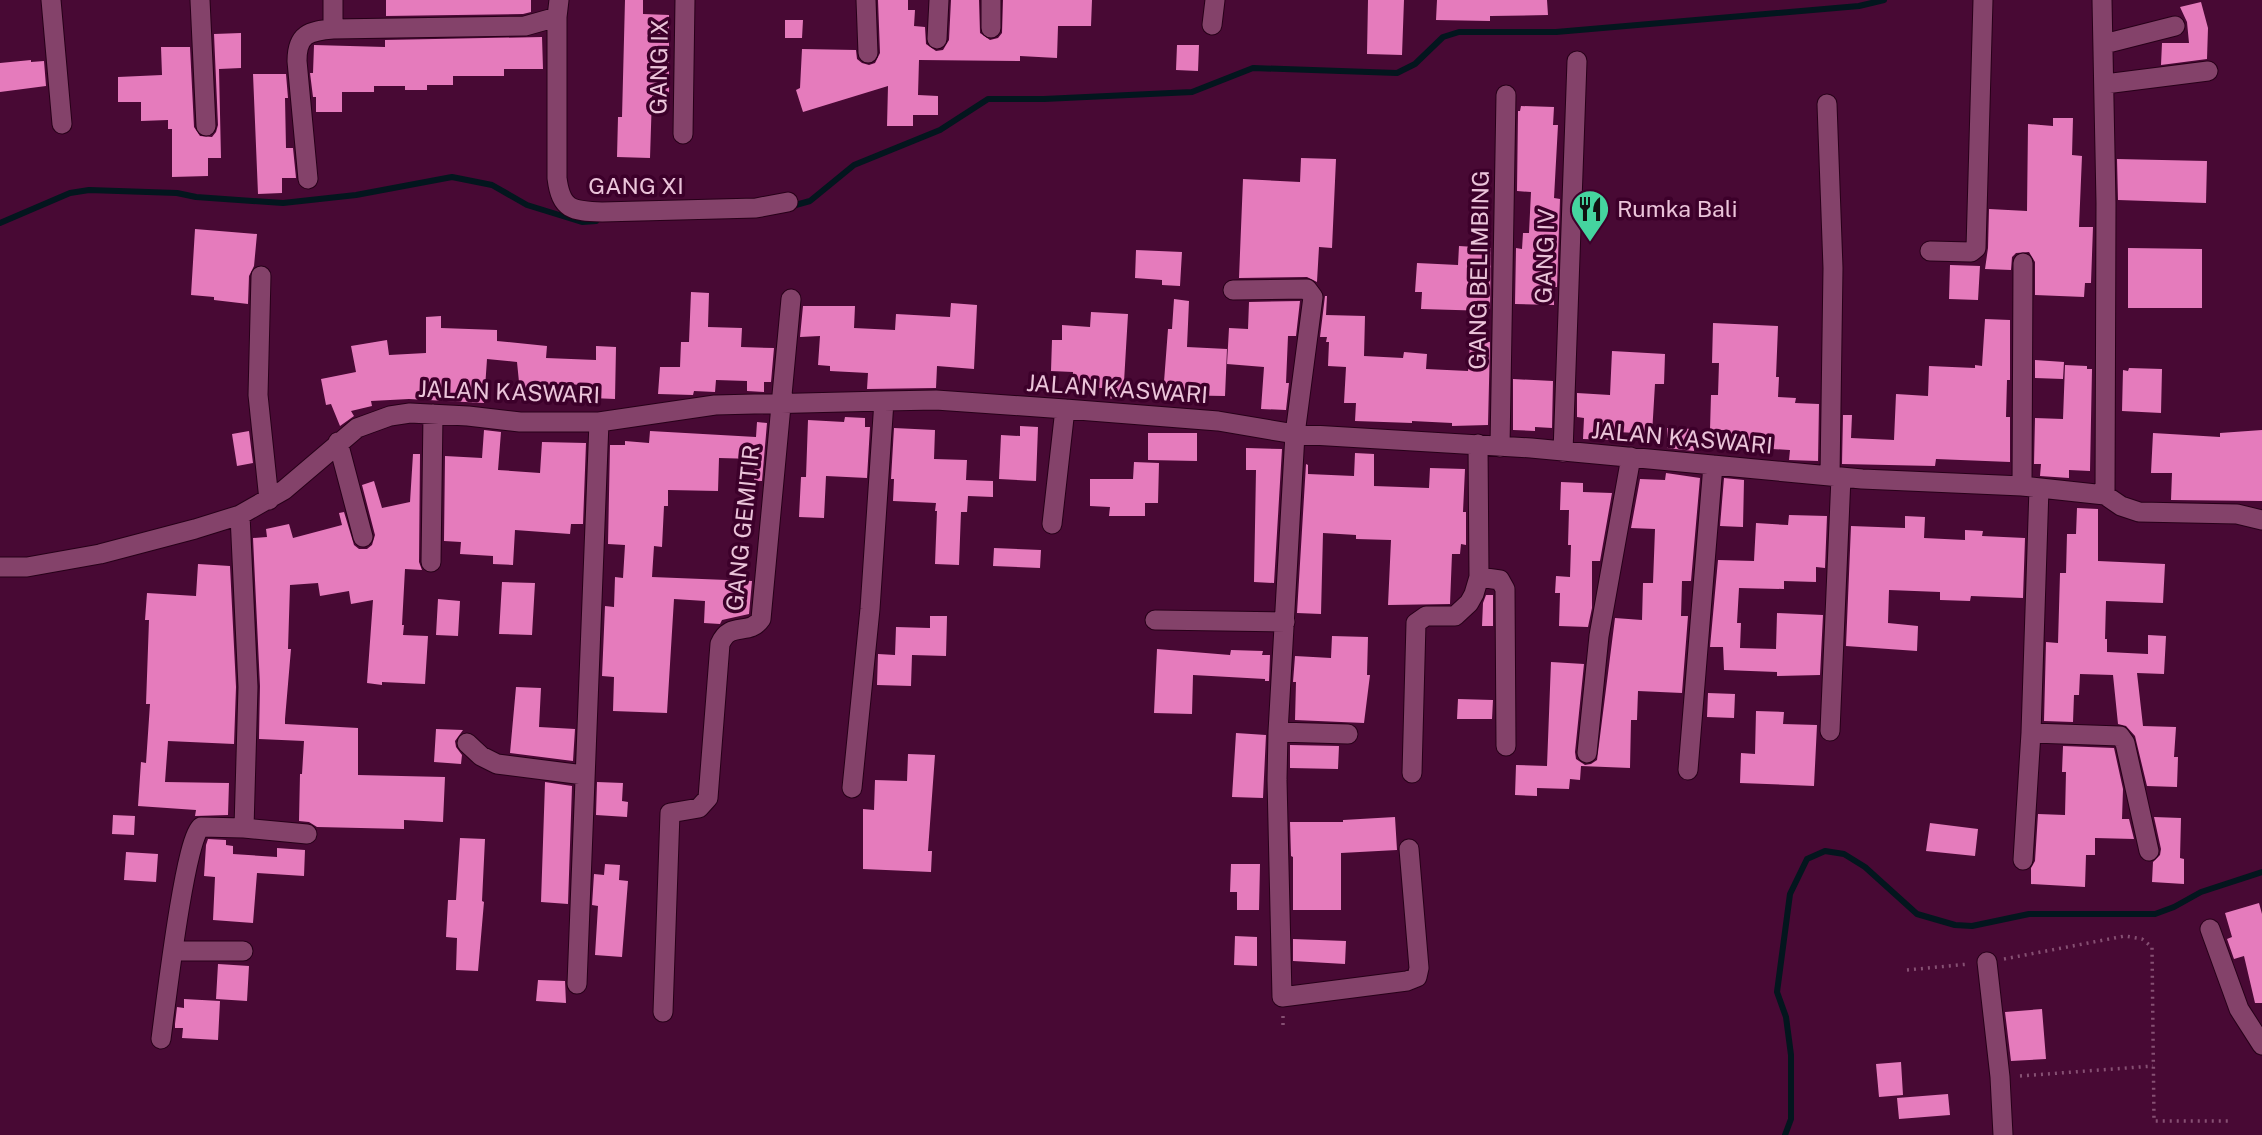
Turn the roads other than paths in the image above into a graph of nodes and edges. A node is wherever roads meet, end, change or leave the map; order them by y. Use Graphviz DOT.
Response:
graph roads {
  1 [pos="51,0"];
  2 [pos="200,0"];
  3 [pos="333,0"];
  4 [pos="685,0"];
  5 [pos="866,0"];
  6 [pos="939,0"];
  7 [pos="991,0"];
  8 [pos="1215,0"];
  9 [pos="1983,0"];
  10 [pos="2102,0"];
  11 [pos="558,9"];
  12 [pos="1212,25"];
  13 [pos="2175,26"];
  14 [pos="991,28"];
  15 [pos="333,29"];
  16 [pos="937,39"];
  17 [pos="2104,44"];
  18 [pos="868,52"];
  19 [pos="1577,61"];
  20 [pos="2208,71"];
  21 [pos="2105,84"];
  22 [pos="1506,95"];
  23 [pos="1827,104"];
  24 [pos="62,124"];
  25 [pos="206,125"];
  26 [pos="683,134"];
  27 [pos="308,179"];
  28 [pos="788,202"];
  29 [pos="1930,251"];
  30 [pos="2023,263"];
  31 [pos="261,276"];
  32 [pos="1233,290"];
  33 [pos="791,299"];
  34 [pos="884,401"];
  35 [pos="781,404"];
  36 [pos="1065,409"];
  37 [pos="433,414"];
  38 [pos="599,422"];
  39 [pos="1295,434"];
  40 [pos="338,442"];
  41 [pos="1478,444"];
  42 [pos="1500,447"];
  43 [pos="1563,453"];
  44 [pos="1631,457"];
  45 [pos="1713,465"];
  46 [pos="1836,477"];
  47 [pos="2031,487"];
  48 [pos="2105,495"];
  49 [pos="269,500"];
  50 [pos="240,514"];
  51 [pos="2262,520"];
  52 [pos="1052,524"];
  53 [pos="363,537"];
  54 [pos="431,562"];
  55 [pos="0,567"];
  56 [pos="1479,578"];
  57 [pos="1155,620"];
  58 [pos="1285,622"];
  59 [pos="1830,731"];
  60 [pos="1278,732"];
  61 [pos="2031,733"];
  62 [pos="1348,734"];
  63 [pos="467,743"];
  64 [pos="1506,746"];
  65 [pos="1587,753"];
  66 [pos="1688,770"];
  67 [pos="1412,773"];
  68 [pos="584,775"];
  69 [pos="852,788"];
  70 [pos="244,828"];
  71 [pos="307,834"];
  72 [pos="1409,849"];
  73 [pos="2149,851"];
  74 [pos="2023,860"];
  75 [pos="2210,929"];
  76 [pos="174,951"];
  77 [pos="243,951"];
  78 [pos="1987,962"];
  79 [pos="577,984"];
  80 [pos="663,1012"];
  81 [pos="161,1040"];
  82 [pos="2262,1045"];
  83 [pos="2003,1135"];
  1 -- 24 [label="street"];
  2 -- 25 [label="street"];
  3 -- 15 [label="street"];
  4 -- 26 [label="street, GANG IX"];
  5 -- 18 [label="street"];
  6 -- 16 [label="street"];
  7 -- 14 [label="street"];
  8 -- 12 [label="street"];
  9 -- 29 [label="street"];
  10 -- 17 [label="street"];
  11 -- 15 [label="street"];
  11 -- 28 [label="street, GANG XI"];
  13 -- 17 [label="street"];
  15 -- 27 [label="street"];
  17 -- 21 [label="street"];
  19 -- 43 [label="street, GANG IV"];
  20 -- 21 [label="street"];
  21 -- 48 [label="street"];
  22 -- 42 [label="street, GANG BELIMBING"];
  23 -- 46 [label="street"];
  30 -- 47 [label="street"];
  31 -- 49 [label="street"];
  32 -- 39 [label="street"];
  33 -- 35 [label="street"];
  34 -- 35 [label="street, JALAN KASWARI"];
  34 -- 36 [label="street, JALAN KASWARI"];
  34 -- 69 [label="street"];
  35 -- 38 [label="street, JALAN KASWARI"];
  35 -- 80 [label="street, GANG GEMITIR"];
  36 -- 39 [label="street, JALAN KASWARI"];
  36 -- 52 [label="street"];
  37 -- 38 [label="street, JALAN KASWARI"];
  37 -- 40 [label="street, JALAN KASWARI"];
  37 -- 54 [label="street"];
  38 -- 68 [label="street"];
  39 -- 41 [label="street, JALAN KASWARI"];
  39 -- 58 [label="street"];
  40 -- 49 [label="street, JALAN KASWARI"];
  40 -- 53 [label="street"];
  41 -- 42 [label="street, JALAN KASWARI"];
  41 -- 56 [label="street"];
  42 -- 43 [label="street, JALAN KASWARI"];
  43 -- 44 [label="street, JALAN KASWARI"];
  44 -- 45 [label="street, JALAN KASWARI"];
  44 -- 65 [label="street"];
  45 -- 46 [label="street, JALAN KASWARI"];
  45 -- 66 [label="street"];
  46 -- 47 [label="street, JALAN KASWARI"];
  46 -- 59 [label="street"];
  47 -- 48 [label="street, JALAN KASWARI"];
  47 -- 61 [label="street"];
  48 -- 51 [label="street, JALAN KASWARI"];
  49 -- 50 [label="street, JALAN KASWARI"];
  50 -- 55 [label="street, JALAN KASWARI"];
  50 -- 70 [label="street"];
  56 -- 64 [label="street"];
  56 -- 67 [label="street"];
  57 -- 58 [label="street"];
  58 -- 60 [label="street"];
  60 -- 62 [label="street"];
  60 -- 72 [label="street"];
  61 -- 73 [label="street"];
  61 -- 74 [label="street"];
  63 -- 68 [label="street"];
  68 -- 79 [label="street"];
  70 -- 71 [label="street"];
  70 -- 76 [label="street"];
  75 -- 82 [label="street"];
  76 -- 77 [label="street"];
  76 -- 81 [label="street"];
  78 -- 83 [label="street"];
}
